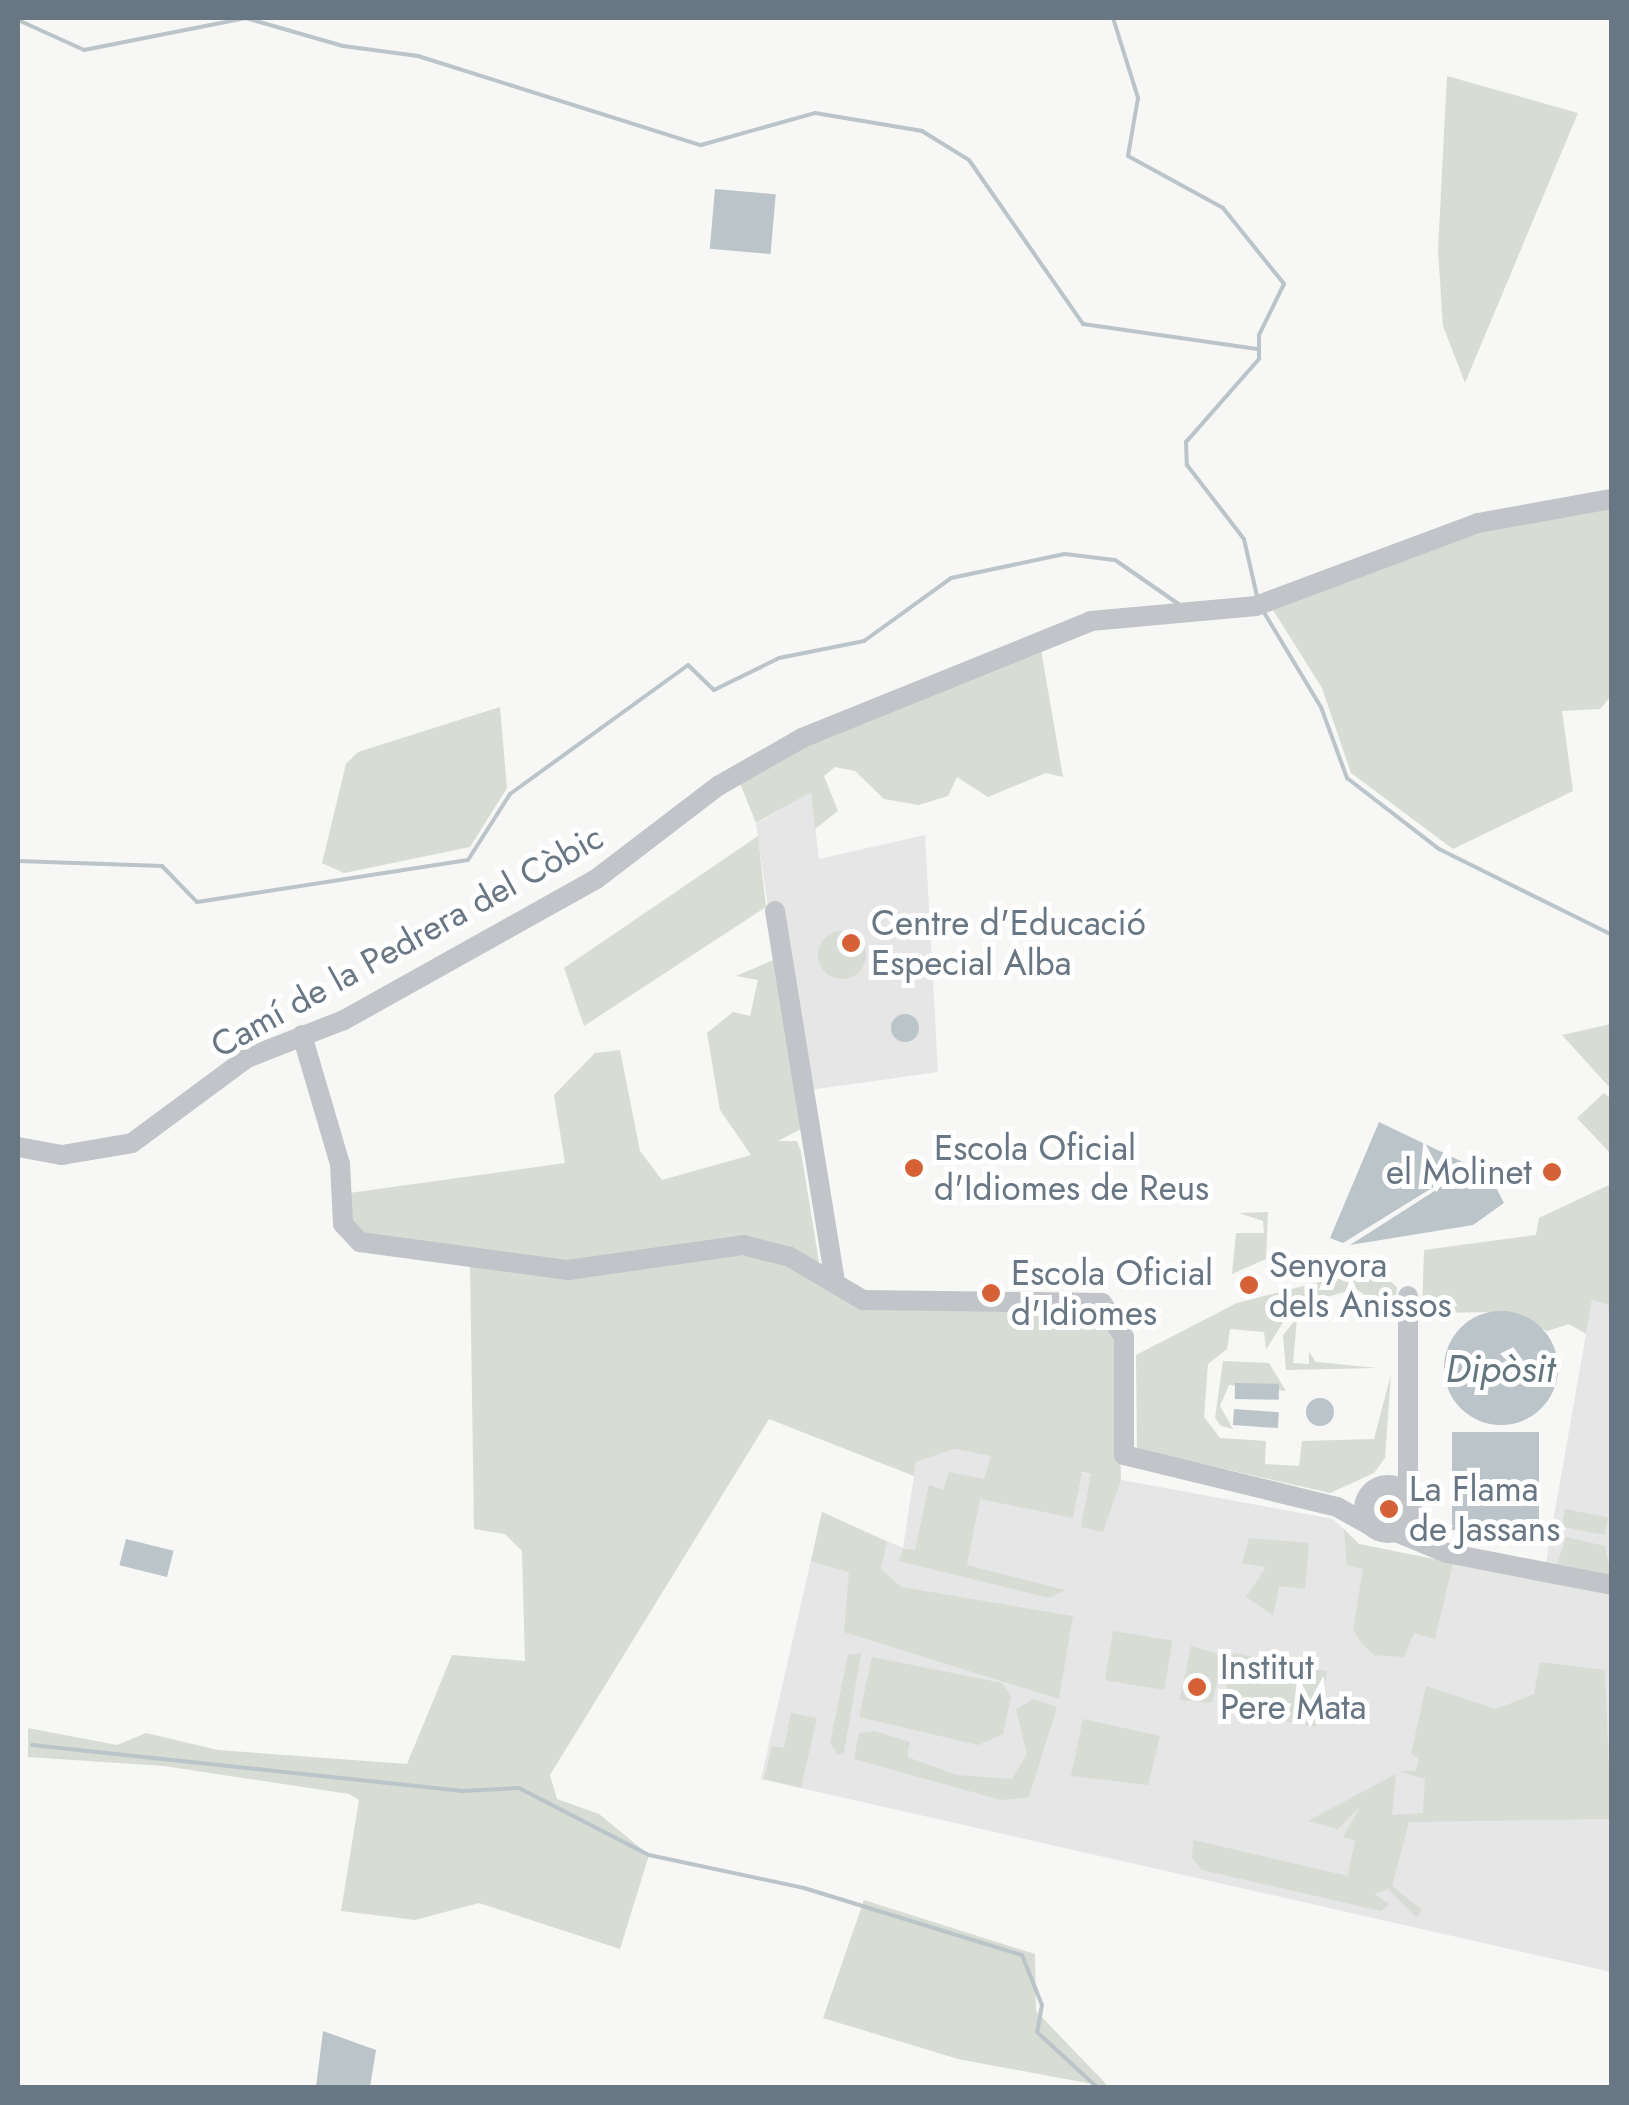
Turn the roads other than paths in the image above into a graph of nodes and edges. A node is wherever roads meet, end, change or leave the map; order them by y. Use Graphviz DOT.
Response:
graph roads {
  1 [pos="1612,499"];
  2 [pos="775,911"];
  3 [pos="302,1035"];
  4 [pos="18,1147"];
  5 [pos="835,1280"];
  6 [pos="1408,1296"];
  7 [pos="1402,1446"];
  8 [pos="1376,1490"];
  9 [pos="1408,1495"];
  10 [pos="1337,1507"];
  11 [pos="1403,1525"];
  12 [pos="1371,1526"];
  13 [pos="1612,1585"];
  1 -- 3 [label="street, Camí de la Pedrera del Còbic"];
  2 -- 5 [label="street"];
  3 -- 4 [label="street, Camí de la Pedrera del Còbic"];
  3 -- 5 [label="street"];
  5 -- 10 [label="street"];
  6 -- 7 [label="street"];
  7 -- 8 [label="street"];
  7 -- 9 [label="street"];
  8 -- 9 [label="street"];
  8 -- 10 [label="street"];
  8 -- 12 [label="street"];
  9 -- 11 [label="street"];
  10 -- 12 [label="street"];
  11 -- 12 [label="street"];
  11 -- 13 [label="street"];
}
